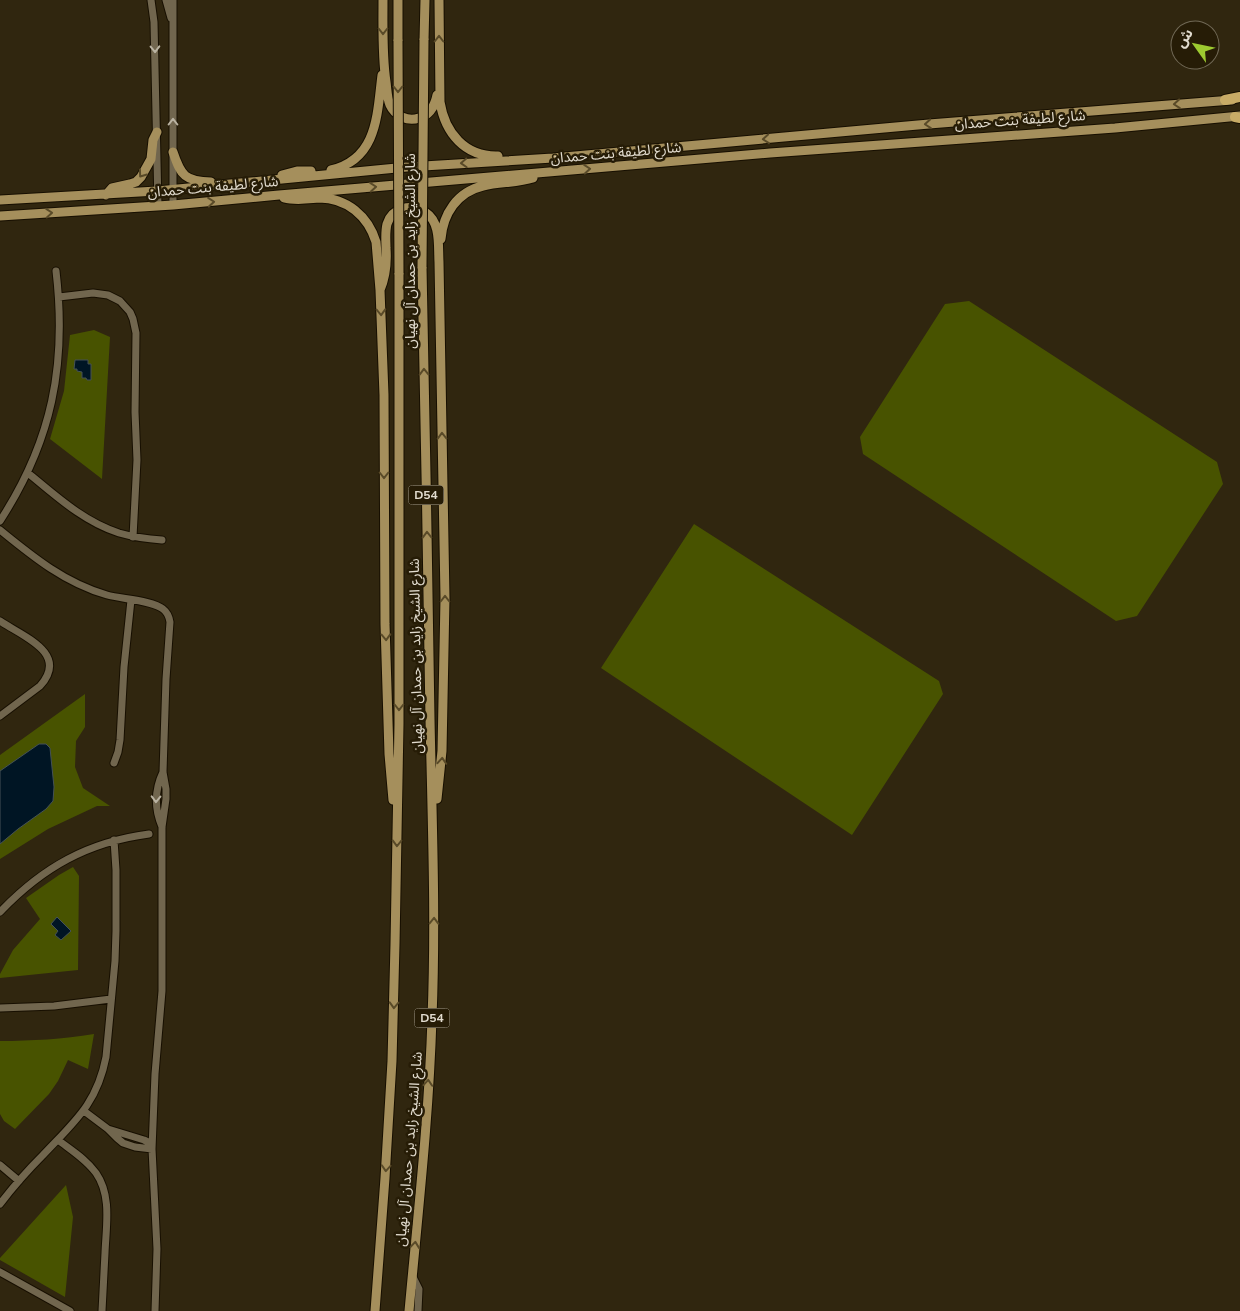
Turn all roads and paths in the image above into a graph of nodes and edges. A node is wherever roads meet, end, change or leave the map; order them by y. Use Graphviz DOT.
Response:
graph roads {
  1 [pos="146,0"];
  2 [pos="151,0"];
  3 [pos="166,0"];
  4 [pos="173,0"];
  5 [pos="383,0"];
  6 [pos="398,0"];
  7 [pos="424,0"];
  8 [pos="439,0"];
  9 [pos="154,22"];
  10 [pos="173,22"];
  11 [pos="439,62"];
  12 [pos="384,63"];
  13 [pos="1240,99"];
  14 [pos="1225,100"];
  15 [pos="1238,117"];
  16 [pos="157,132"];
  17 [pos="173,152"];
  18 [pos="553,158"];
  19 [pos="556,172"];
  20 [pos="276,179"];
  21 [pos="223,186"];
  22 [pos="173,190"];
  23 [pos="157,191"];
  24 [pos="0,194"];
  25 [pos="106,195"];
  26 [pos="279,195"];
  27 [pos="44,197"];
  28 [pos="0,200"];
  29 [pos="173,205"];
  30 [pos="158,206"];
  31 [pos="0,216"];
  32 [pos="439,262"];
  33 [pos="56,270"];
  34 [pos="380,290"];
  35 [pos="59,297"];
  36 [pos="28,474"];
  37 [pos="0,521"];
  38 [pos="0,530"];
  39 [pos="134,537"];
  40 [pos="162,540"];
  41 [pos="130,600"];
  42 [pos="0,620"];
  43 [pos="0,716"];
  44 [pos="114,763"];
  45 [pos="397,819"];
  46 [pos="434,827"];
  47 [pos="149,834"];
  48 [pos="114,840"];
  49 [pos="0,912"];
  50 [pos="111,999"];
  51 [pos="0,1008"];
  52 [pos="84,1111"];
  53 [pos="117,1135"];
  54 [pos="58,1140"];
  55 [pos="152,1146"];
  56 [pos="0,1165"];
  57 [pos="19,1181"];
  58 [pos="0,1204"];
  59 [pos="0,1272"];
  60 [pos="412,1275"];
  61 [pos="70,1311"];
  62 [pos="102,1311"];
  63 [pos="155,1311"];
  64 [pos="375,1311"];
  65 [pos="409,1311"];
  66 [pos="418,1311"];
  1 -- 9 [label="street"];
  2 -- 9 [label="street"];
  3 -- 10 [label="street"];
  4 -- 10 [label="street"];
  5 -- 12 [label="main road, one-way"];
  6 -- 45 [label="main road, شارع الشيخ زايد بن حمدان آل نهيان / D54, one-way, bridge"];
  46 -- 7 [label="main road, شارع الشيخ زايد بن حمدان آل نهيان / D54, one-way, bridge"];
  11 -- 8 [label="main road, one-way"];
  9 -- 16 [label="street, one-way"];
  17 -- 10 [label="street, one-way"];
  11 -- 12 [label="main road"];
  11 -- 18 [label="main road"];
  12 -- 20 [label="main road"];
  13 -- 14 [label="highway"];
  14 -- 18 [label="main road, شارع لطيفة بنت حمدان, one-way"];
  19 -- 15 [label="main road, شارع لطيفة بنت حمدان, one-way"];
  16 -- 23 [label="street"];
  16 -- 25 [label="main road, one-way"];
  17 -- 21 [label="main road"];
  17 -- 22 [label="street"];
  18 -- 20 [label="main road, شارع لطيفة بنت حمدان, one-way"];
  26 -- 19 [label="main road, شارع لطيفة بنت حمدان, one-way"];
  19 -- 32 [label="main road"];
  20 -- 21 [label="main road, شارع لطيفة بنت حمدان"];
  21 -- 22 [label="main road, شارع لطيفة بنت حمدان"];
  22 -- 23 [label="main road, شارع لطيفة بنت حمدان"];
  22 -- 29 [label="street"];
  23 -- 25 [label="main road, شارع لطيفة بنت حمدان"];
  23 -- 30 [label="street"];
  24 -- 27 [label="main road"];
  25 -- 27 [label="main road, شارع لطيفة بنت حمدان"];
  29 -- 26 [label="main road, شارع لطيفة بنت حمدان, one-way"];
  26 -- 34 [label="main road"];
  27 -- 28 [label="main road, شارع لطيفة بنت حمدان"];
  29 -- 30 [label="main road, شارع لطيفة بنت حمدان"];
  31 -- 30 [label="main road, شارع لطيفة بنت حمدان, one-way"];
  32 -- 34 [label="main road"];
  46 -- 32 [label="main road, one-way"];
  33 -- 35 [label="street"];
  34 -- 45 [label="main road, one-way"];
  35 -- 36 [label="street"];
  35 -- 39 [label="street"];
  36 -- 37 [label="street"];
  36 -- 39 [label="street"];
  38 -- 41 [label="street"];
  39 -- 40 [label="street"];
  41 -- 44 [label="street"];
  41 -- 55 [label="street"];
  42 -- 43 [label="street"];
  45 -- 64 [label="main road, شارع الشيخ زايد بن حمدان آل نهيان / D54, one-way"];
  60 -- 46 [label="main road, شارع الشيخ زايد بن حمدان آل نهيان / D54, one-way"];
  47 -- 48 [label="street"];
  48 -- 49 [label="street"];
  48 -- 50 [label="street"];
  50 -- 51 [label="street"];
  50 -- 52 [label="street"];
  52 -- 53 [label="street"];
  52 -- 54 [label="street"];
  53 -- 55 [label="street"];
  53 -- 55 [label="street"];
  54 -- 57 [label="street"];
  54 -- 62 [label="street"];
  55 -- 63 [label="street"];
  56 -- 57 [label="street"];
  57 -- 58 [label="street"];
  59 -- 61 [label="street"];
  60 -- 65 [label="main road, شارع الشيخ زايد بن حمدان آل نهيان / D54"];
  60 -- 66 [label="street"];
}
